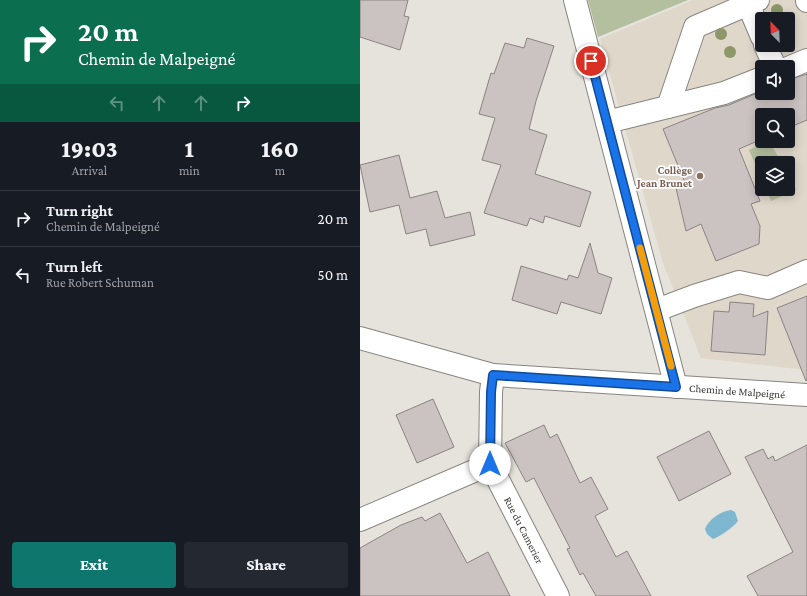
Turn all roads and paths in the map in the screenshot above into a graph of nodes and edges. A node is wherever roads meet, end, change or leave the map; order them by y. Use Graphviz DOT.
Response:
graph roads {
  1 [pos="575,0"];
  2 [pos="753,2"];
  3 [pos="756,12"];
  4 [pos="807,60"];
  5 [pos="795,65"];
  6 [pos="755,81"];
  7 [pos="668,107"];
  8 [pos="607,122"];
  9 [pos="807,271"];
  10 [pos="657,310"];
  11 [pos="360,338"];
  12 [pos="493,375"];
  13 [pos="676,387"];
  14 [pos="807,395"];
  15 [pos="490,464"];
  16 [pos="360,520"];
  17 [pos="558,596"];
  1 -- 8 [label="street"];
  2 -- 3 [label="street"];
  2 -- 7 [label="street"];
  4 -- 5 [label="street"];
  6 -- 7 [label="street"];
  7 -- 8 [label="street"];
  8 -- 10 [label="street"];
  9 -- 10 [label="street"];
  10 -- 13 [label="street"];
  11 -- 12 [label="street, Chemin de Malpeigné"];
  12 -- 13 [label="street, Chemin de Malpeigné"];
  12 -- 15 [label="street, Rue du Camerier"];
  13 -- 14 [label="street, Chemin de Malpeigné"];
  15 -- 16 [label="street"];
  15 -- 17 [label="street, Rue du Camerier"];
}
